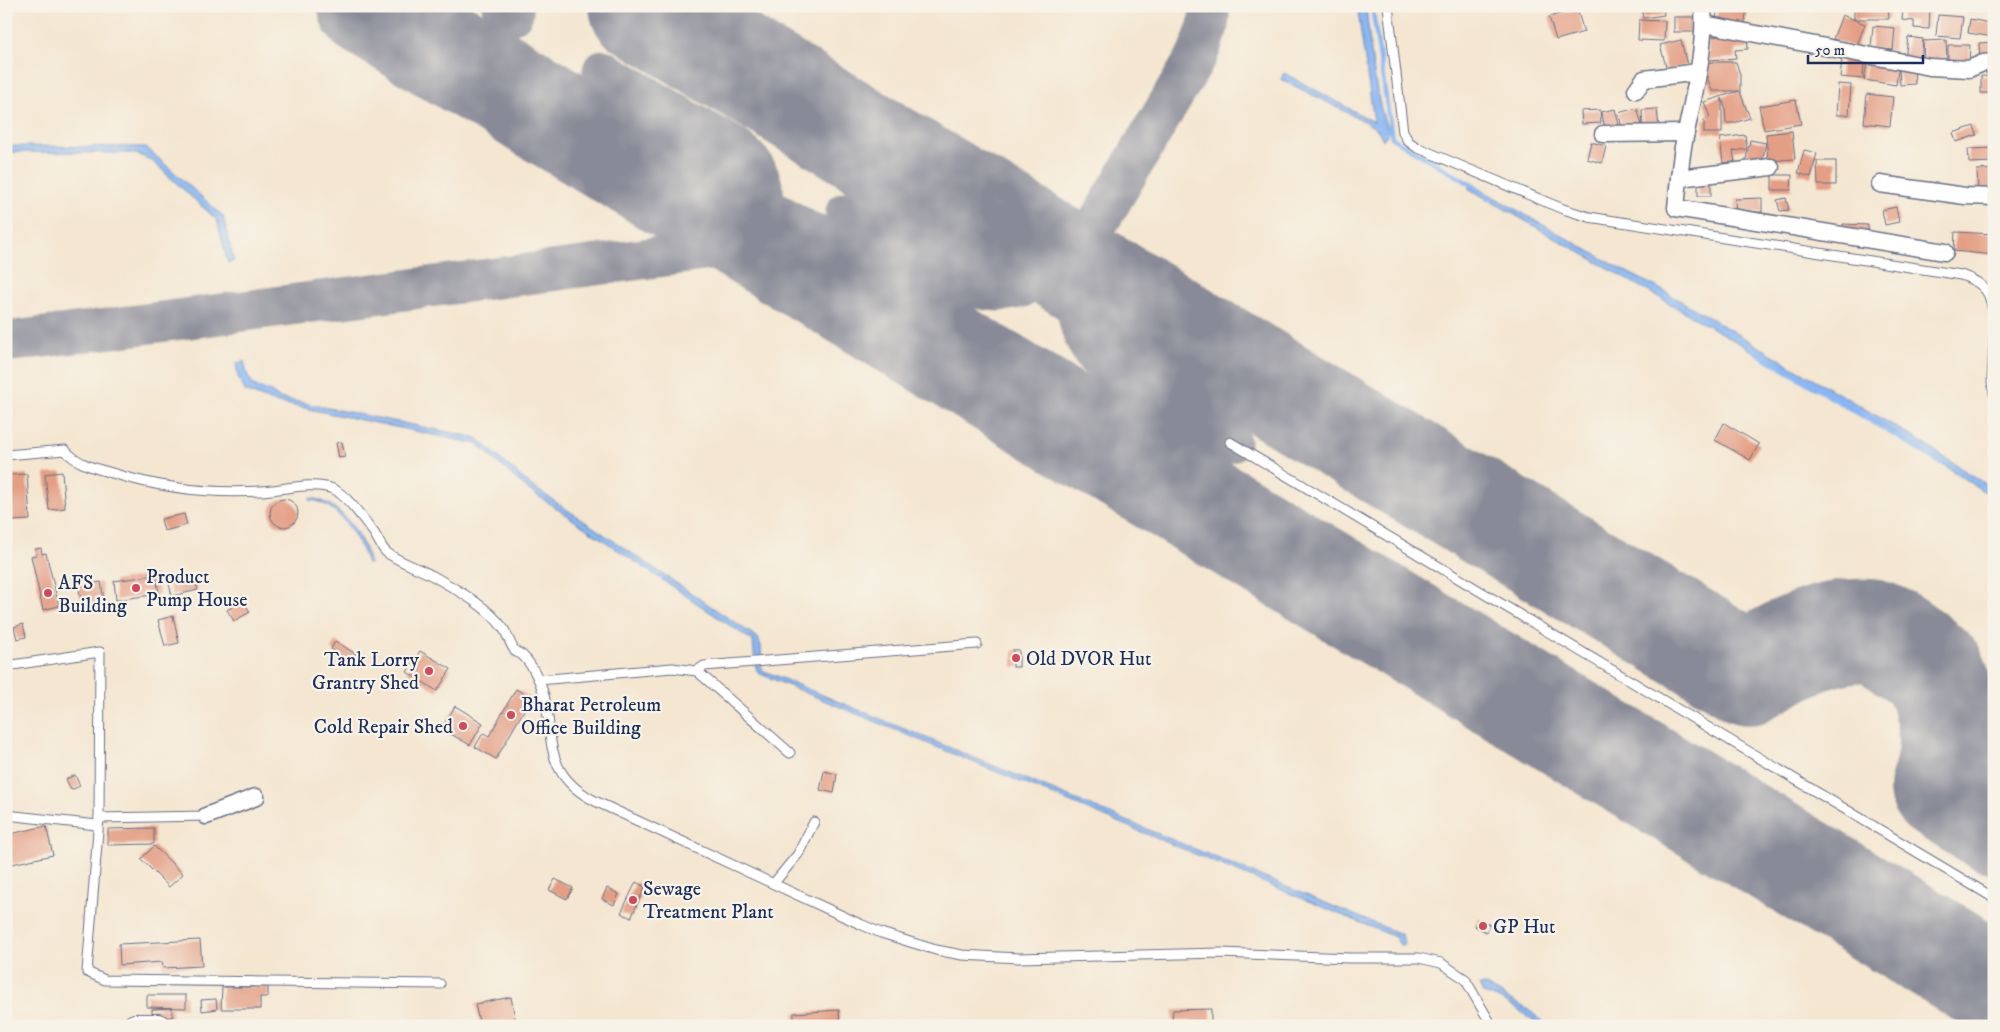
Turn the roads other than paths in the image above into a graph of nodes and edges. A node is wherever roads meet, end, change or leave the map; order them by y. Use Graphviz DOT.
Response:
graph roads {
  1 [pos="1388,6"];
  2 [pos="1702,6"];
  3 [pos="1704,24"];
  4 [pos="1994,62"];
  5 [pos="1698,72"];
  6 [pos="1636,90"];
  7 [pos="1686,133"];
  8 [pos="1603,134"];
  9 [pos="1771,167"];
  10 [pos="1679,178"];
  11 [pos="1880,184"];
  12 [pos="1994,196"];
  13 [pos="1945,252"];
  14 [pos="1994,319"];
  15 [pos="1994,337"];
  16 [pos="1994,394"];
  17 [pos="1230,442"];
  18 [pos="6,455"];
  19 [pos="977,644"];
  20 [pos="6,666"];
  21 [pos="697,671"];
  22 [pos="539,680"];
  23 [pos="790,753"];
  24 [pos="256,797"];
  25 [pos="6,816"];
  26 [pos="206,816"];
  27 [pos="98,822"];
  28 [pos="814,822"];
  29 [pos="774,884"];
  30 [pos="1994,898"];
  31 [pos="440,984"];
  32 [pos="135,1026"];
  33 [pos="158,1026"];
  34 [pos="1492,1026"];
  1 -- 14 [label="lane"];
  2 -- 3 [label="street"];
  3 -- 4 [label="street"];
  3 -- 5 [label="street"];
  5 -- 6 [label="street"];
  5 -- 7 [label="street"];
  7 -- 8 [label="street"];
  7 -- 10 [label="street"];
  9 -- 10 [label="street"];
  10 -- 13 [label="street"];
  11 -- 12 [label="street"];
  15 -- 16 [label="lane"];
  17 -- 30 [label="lane"];
  18 -- 22 [label="lane"];
  19 -- 21 [label="lane"];
  20 -- 27 [label="lane"];
  21 -- 22 [label="lane"];
  21 -- 23 [label="lane"];
  22 -- 29 [label="lane"];
  24 -- 26 [label="street"];
  25 -- 27 [label="lane"];
  26 -- 27 [label="lane"];
  27 -- 31 [label="lane"];
  28 -- 29 [label="lane"];
  29 -- 34 [label="lane"];
  32 -- 33 [label="main road"];
}
